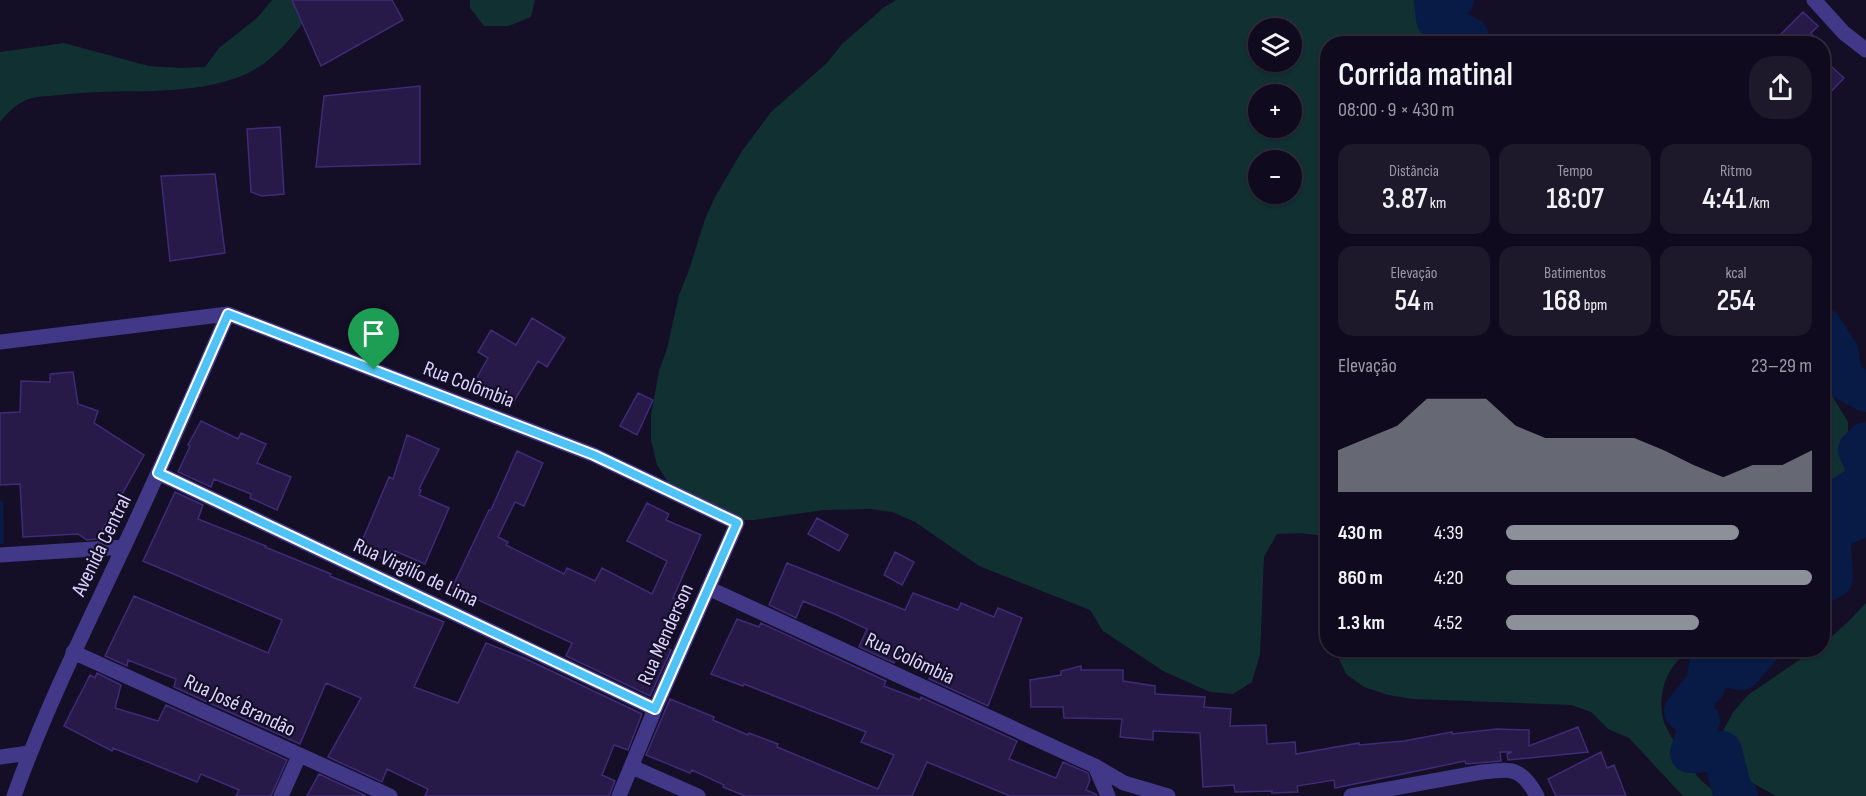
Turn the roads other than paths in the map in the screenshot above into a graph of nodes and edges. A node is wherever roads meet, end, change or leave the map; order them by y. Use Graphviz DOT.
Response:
graph roads {
  1 [pos="1814,0"];
  2 [pos="1866,50"];
  3 [pos="228,314"];
  4 [pos="0,342"];
  5 [pos="158,473"];
  6 [pos="737,523"];
  7 [pos="124,547"];
  8 [pos="0,555"];
  9 [pos="708,588"];
  10 [pos="73,652"];
  11 [pos="655,709"];
  12 [pos="29,753"];
  13 [pos="300,756"];
  14 [pos="0,757"];
  15 [pos="1095,766"];
  16 [pos="632,767"];
  17 [pos="14,796"];
  18 [pos="281,796"];
  19 [pos="390,796"];
  20 [pos="619,796"];
  21 [pos="698,796"];
  22 [pos="1108,796"];
  23 [pos="1168,796"];
  24 [pos="1351,796"];
  25 [pos="1537,796"];
  1 -- 2 [label="street"];
  3 -- 4 [label="street, Rua Colômbia"];
  3 -- 5 [label="street, Avenida Central"];
  3 -- 6 [label="street, Rua Colômbia"];
  5 -- 7 [label="street, Avenida Central"];
  5 -- 11 [label="street, Rua Virgilío de Lima"];
  6 -- 9 [label="street, Rua Menderson"];
  7 -- 8 [label="street"];
  7 -- 10 [label="street, Avenida Central"];
  9 -- 11 [label="street, Rua Menderson"];
  9 -- 15 [label="street, Rua Colômbia"];
  10 -- 12 [label="street, Avenida Central"];
  10 -- 13 [label="street, Rua José Brandão"];
  11 -- 16 [label="street, Rua Menderson"];
  12 -- 14 [label="street"];
  12 -- 17 [label="street, Avenida Central"];
  13 -- 18 [label="street"];
  13 -- 19 [label="street, Rua José Brandão"];
  15 -- 22 [label="street"];
  15 -- 23 [label="street, Rua Colômbia"];
  16 -- 20 [label="street, Rua Menderson"];
  16 -- 21 [label="street"];
  24 -- 25 [label="street"];
}
